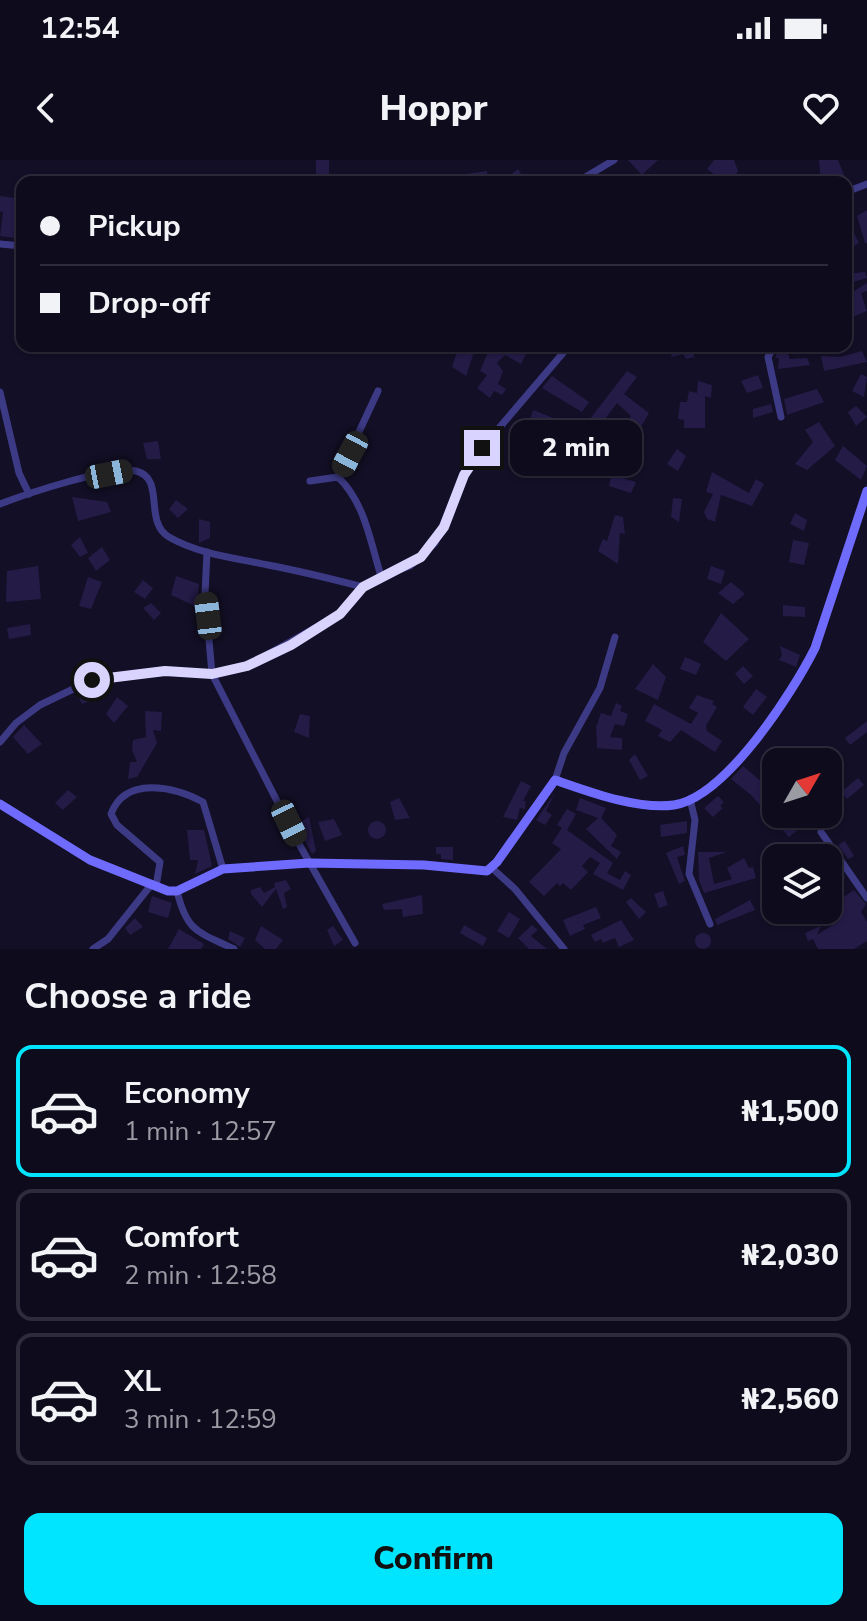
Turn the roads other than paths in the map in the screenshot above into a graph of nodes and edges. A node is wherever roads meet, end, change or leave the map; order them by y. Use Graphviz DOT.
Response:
graph roads {
  1 [pos="614,160"];
  2 [pos="587,176"];
  3 [pos="564,352"];
  4 [pos="771,352"];
  5 [pos="378,391"];
  6 [pos="0,392"];
  7 [pos="781,417"];
  8 [pos="338,477"];
  9 [pos="310,481"];
  10 [pos="867,491"];
  11 [pos="29,494"];
  12 [pos="0,504"];
  13 [pos="207,552"];
  14 [pos="381,576"];
  15 [pos="363,587"];
  16 [pos="615,637"];
  17 [pos="212,674"];
  18 [pos="0,742"];
  19 [pos="555,780"];
  20 [pos="690,799"];
  21 [pos="0,804"];
  22 [pos="821,832"];
  23 [pos="309,863"];
  24 [pos="492,868"];
  25 [pos="223,869"];
  26 [pos="153,886"];
  27 [pos="177,891"];
  28 [pos="867,898"];
  29 [pos="710,924"];
  30 [pos="355,943"];
  31 [pos="93,949"];
  32 [pos="234,949"];
  33 [pos="564,949"];
  1 -- 2 [label="street"];
  3 -- 14 [label="street"];
  4 -- 7 [label="street"];
  5 -- 8 [label="street"];
  6 -- 11 [label="street"];
  8 -- 9 [label="street"];
  8 -- 14 [label="street"];
  10 -- 20 [label="street"];
  11 -- 12 [label="street"];
  11 -- 13 [label="street"];
  13 -- 15 [label="street"];
  13 -- 17 [label="street"];
  14 -- 15 [label="street"];
  15 -- 17 [label="street"];
  16 -- 19 [label="street"];
  17 -- 18 [label="street"];
  17 -- 23 [label="street"];
  19 -- 20 [label="street"];
  19 -- 24 [label="street"];
  20 -- 29 [label="street"];
  21 -- 26 [label="street"];
  22 -- 28 [label="street"];
  23 -- 24 [label="street"];
  23 -- 25 [label="street"];
  23 -- 30 [label="street"];
  24 -- 33 [label="street"];
  25 -- 26 [label="street"];
  25 -- 27 [label="street"];
  26 -- 27 [label="street"];
  26 -- 31 [label="street"];
  27 -- 32 [label="street"];
}
